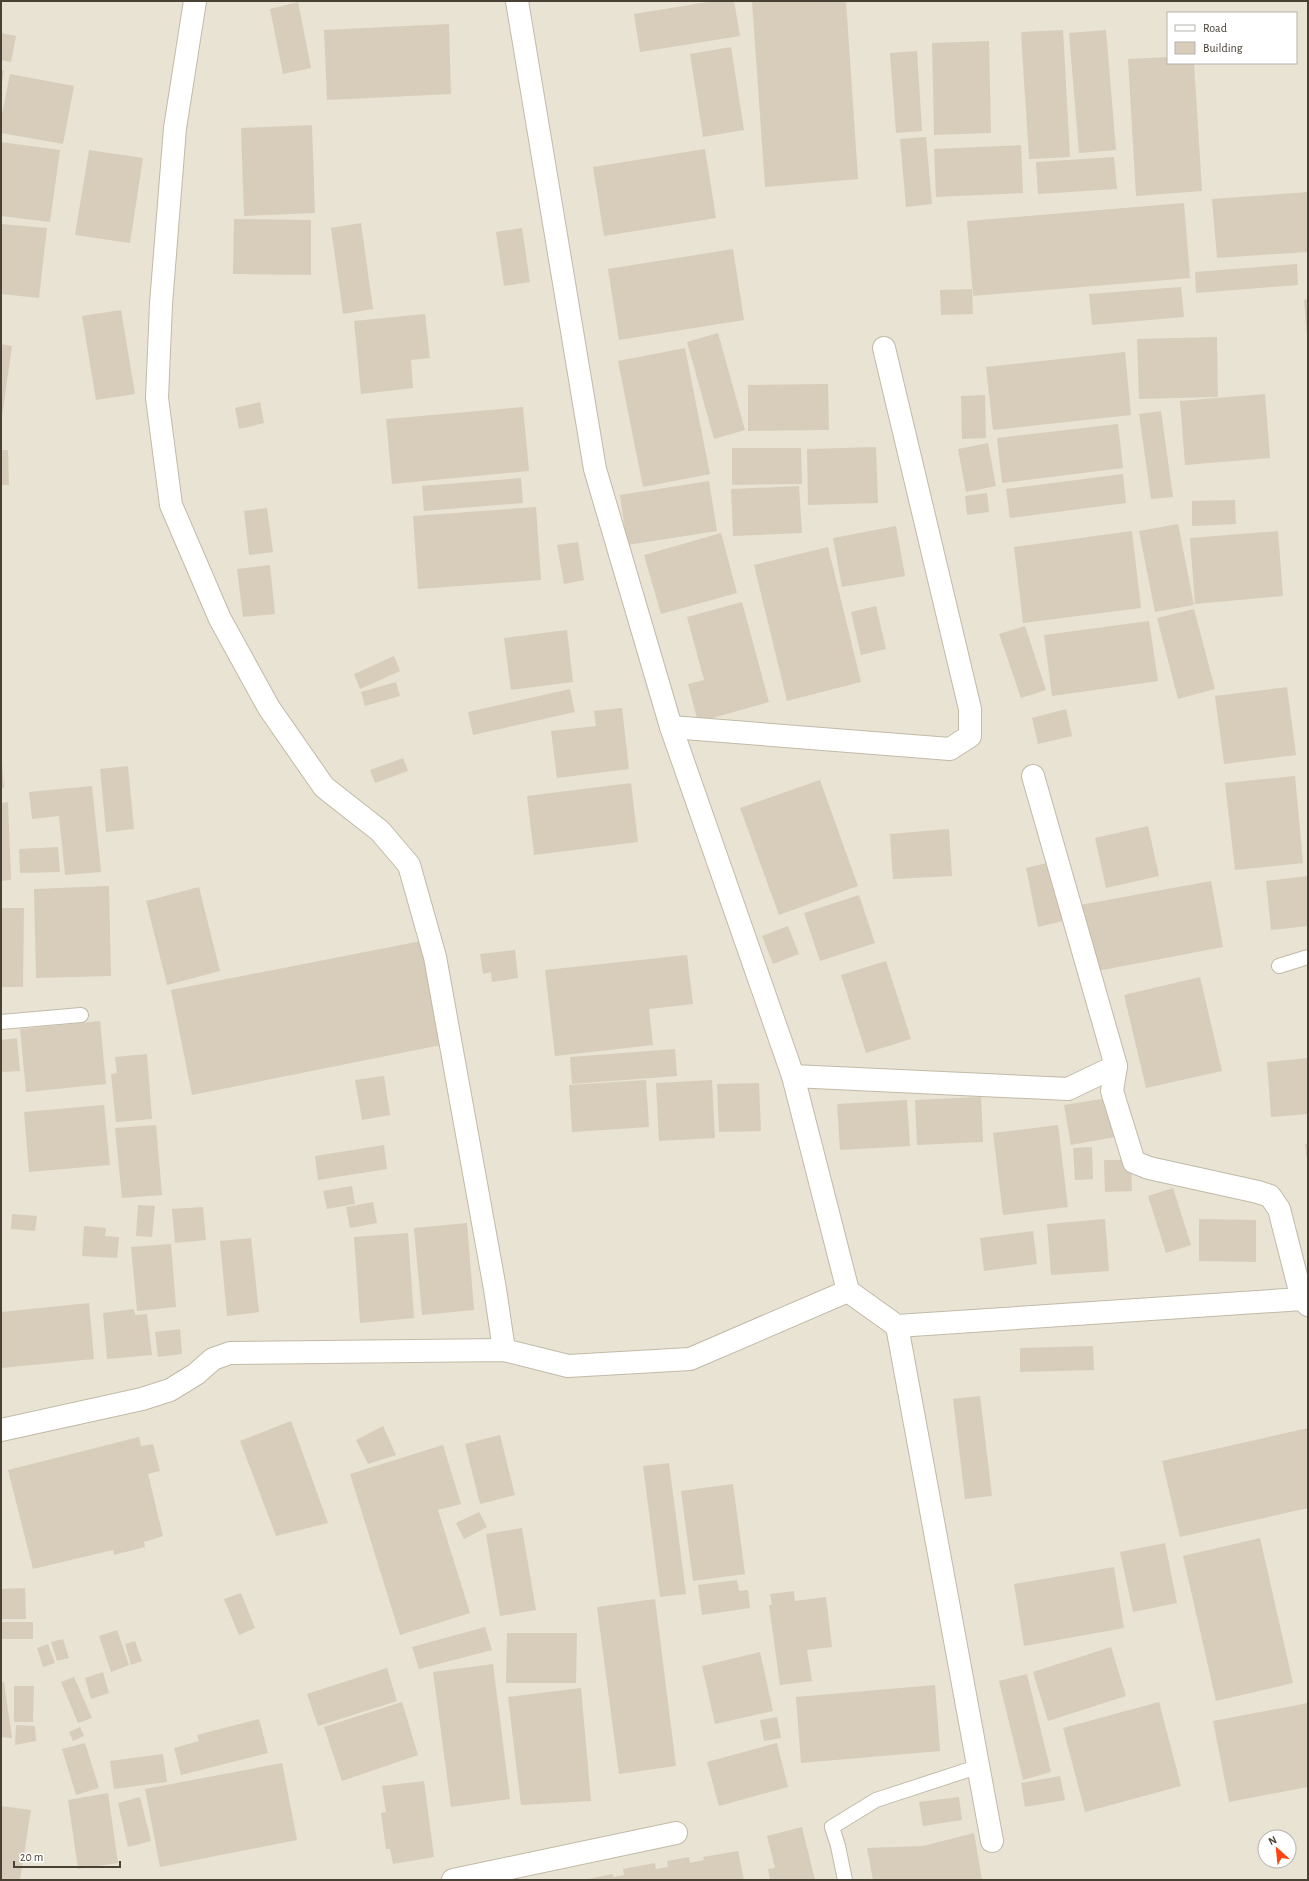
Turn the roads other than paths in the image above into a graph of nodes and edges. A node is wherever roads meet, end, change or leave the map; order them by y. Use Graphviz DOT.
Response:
graph roads {
  1 [pos="195,1"];
  2 [pos="517,1"];
  3 [pos="884,348"];
  4 [pos="671,727"];
  5 [pos="1032,776"];
  6 [pos="1308,957"];
  7 [pos="1278,966"];
  8 [pos="81,1015"];
  9 [pos="1,1022"];
  10 [pos="1116,1066"];
  11 [pos="794,1076"];
  12 [pos="848,1291"];
  13 [pos="1305,1302"];
  14 [pos="897,1326"];
  15 [pos="504,1350"];
  16 [pos="1,1430"];
  17 [pos="977,1767"];
  18 [pos="676,1832"];
  19 [pos="992,1841"];
  20 [pos="453,1880"];
  21 [pos="845,1880"];
  1 -- 15 [label="street"];
  2 -- 4 [label="street"];
  3 -- 4 [label="street"];
  4 -- 11 [label="street"];
  5 -- 10 [label="street"];
  6 -- 7 [label="lane"];
  8 -- 9 [label="lane"];
  10 -- 11 [label="street"];
  10 -- 13 [label="street"];
  11 -- 12 [label="street"];
  12 -- 14 [label="street"];
  12 -- 15 [label="street"];
  13 -- 14 [label="street"];
  14 -- 17 [label="street"];
  15 -- 16 [label="street"];
  17 -- 19 [label="street"];
  17 -- 21 [label="lane"];
  18 -- 20 [label="street"];
}
